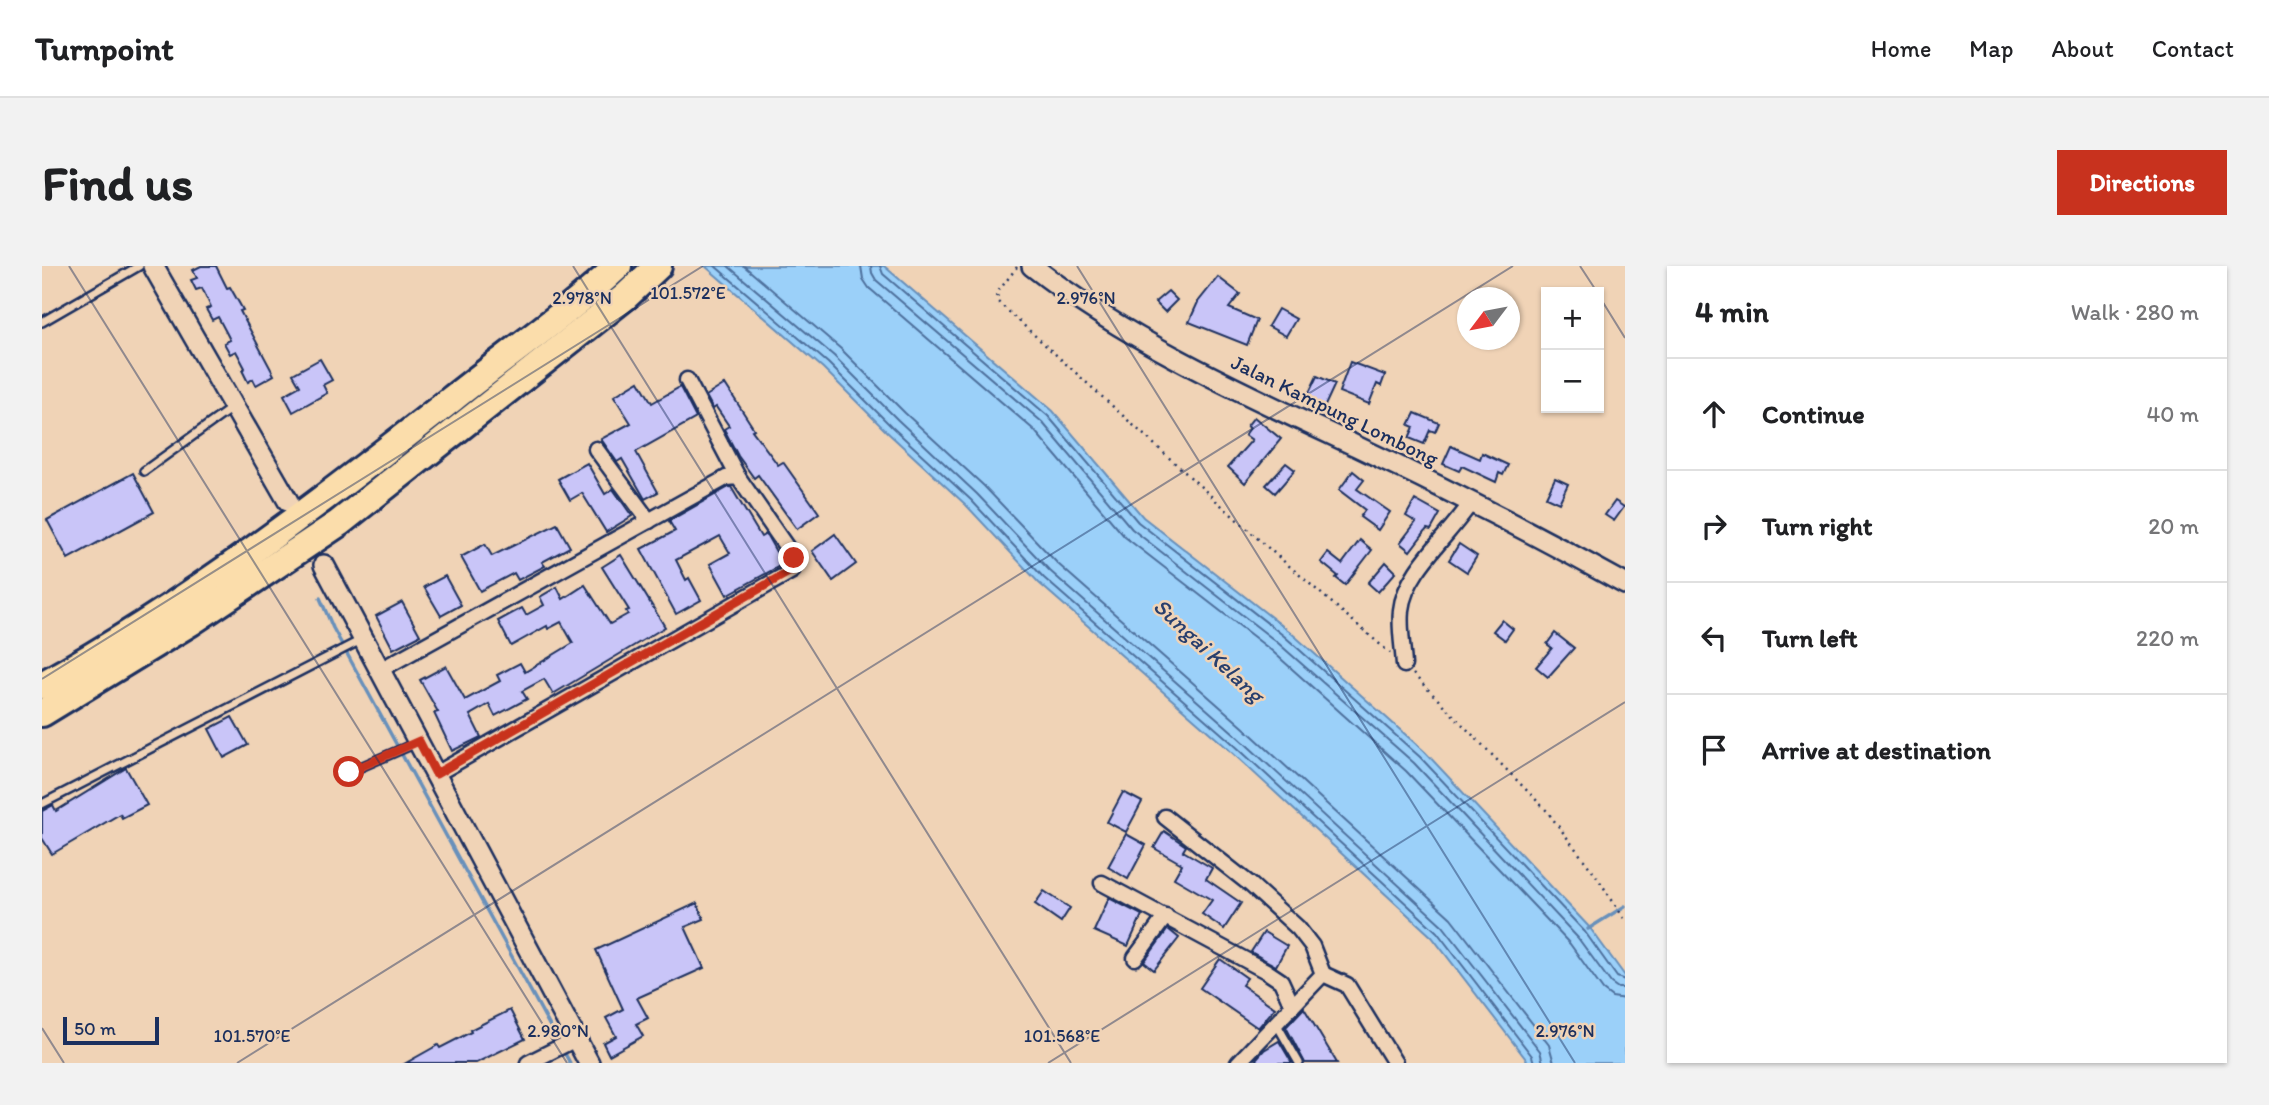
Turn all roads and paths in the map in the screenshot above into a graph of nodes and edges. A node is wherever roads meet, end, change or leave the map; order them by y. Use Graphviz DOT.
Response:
graph roads {
  1 [pos="143,266"];
  2 [pos="658,266"];
  3 [pos="1018,266"];
  4 [pos="1032,266"];
  5 [pos="612,271"];
  6 [pos="42,322"];
  7 [pos="687,380"];
  8 [pos="234,407"];
  9 [pos="596,449"];
  10 [pos="144,471"];
  11 [pos="738,477"];
  12 [pos="288,501"];
  13 [pos="1472,501"];
  14 [pos="649,521"];
  15 [pos="324,565"];
  16 [pos="1625,583"];
  17 [pos="357,642"];
  18 [pos="1404,665"];
  19 [pos="380,670"];
  20 [pos="42,685"];
  21 [pos="42,713"];
  22 [pos="413,744"];
  23 [pos="349,772"];
  24 [pos="436,774"];
  25 [pos="42,804"];
  26 [pos="1166,817"];
  27 [pos="1102,883"];
  28 [pos="1166,916"];
  29 [pos="1624,919"];
  30 [pos="1135,958"];
  31 [pos="1322,974"];
  32 [pos="1292,1005"];
  33 [pos="1276,1023"];
  34 [pos="573,1040"];
  35 [pos="528,1063"];
  36 [pos="590,1063"];
  37 [pos="1238,1063"];
  38 [pos="1299,1063"];
  39 [pos="1395,1063"];
  1 -- 6 [label="lane"];
  1 -- 8 [label="street"];
  2 -- 21 [label="highway"];
  3 -- 18 [label="path"];
  4 -- 13 [label="street, Jalan Kampung Lombong"];
  5 -- 20 [label="highway"];
  7 -- 11 [label="street"];
  8 -- 10 [label="lane"];
  8 -- 12 [label="street"];
  9 -- 14 [label="street"];
  11 -- 14 [label="street"];
  11 -- 24 [label="street"];
  13 -- 16 [label="street, Jalan Kampung Lombong"];
  13 -- 18 [label="street"];
  14 -- 19 [label="street"];
  15 -- 17 [label="street"];
  17 -- 19 [label="street"];
  17 -- 25 [label="lane"];
  18 -- 29 [label="path"];
  19 -- 22 [label="street"];
  22 -- 23 [label="lane"];
  22 -- 24 [label="street"];
  24 -- 34 [label="street"];
  26 -- 31 [label="street"];
  27 -- 28 [label="street"];
  28 -- 30 [label="street"];
  28 -- 32 [label="street"];
  31 -- 32 [label="street"];
  31 -- 39 [label="street"];
  32 -- 33 [label="street"];
  33 -- 37 [label="street"];
  33 -- 38 [label="lane"];
  34 -- 35 [label="street"];
  34 -- 36 [label="street"];
}
